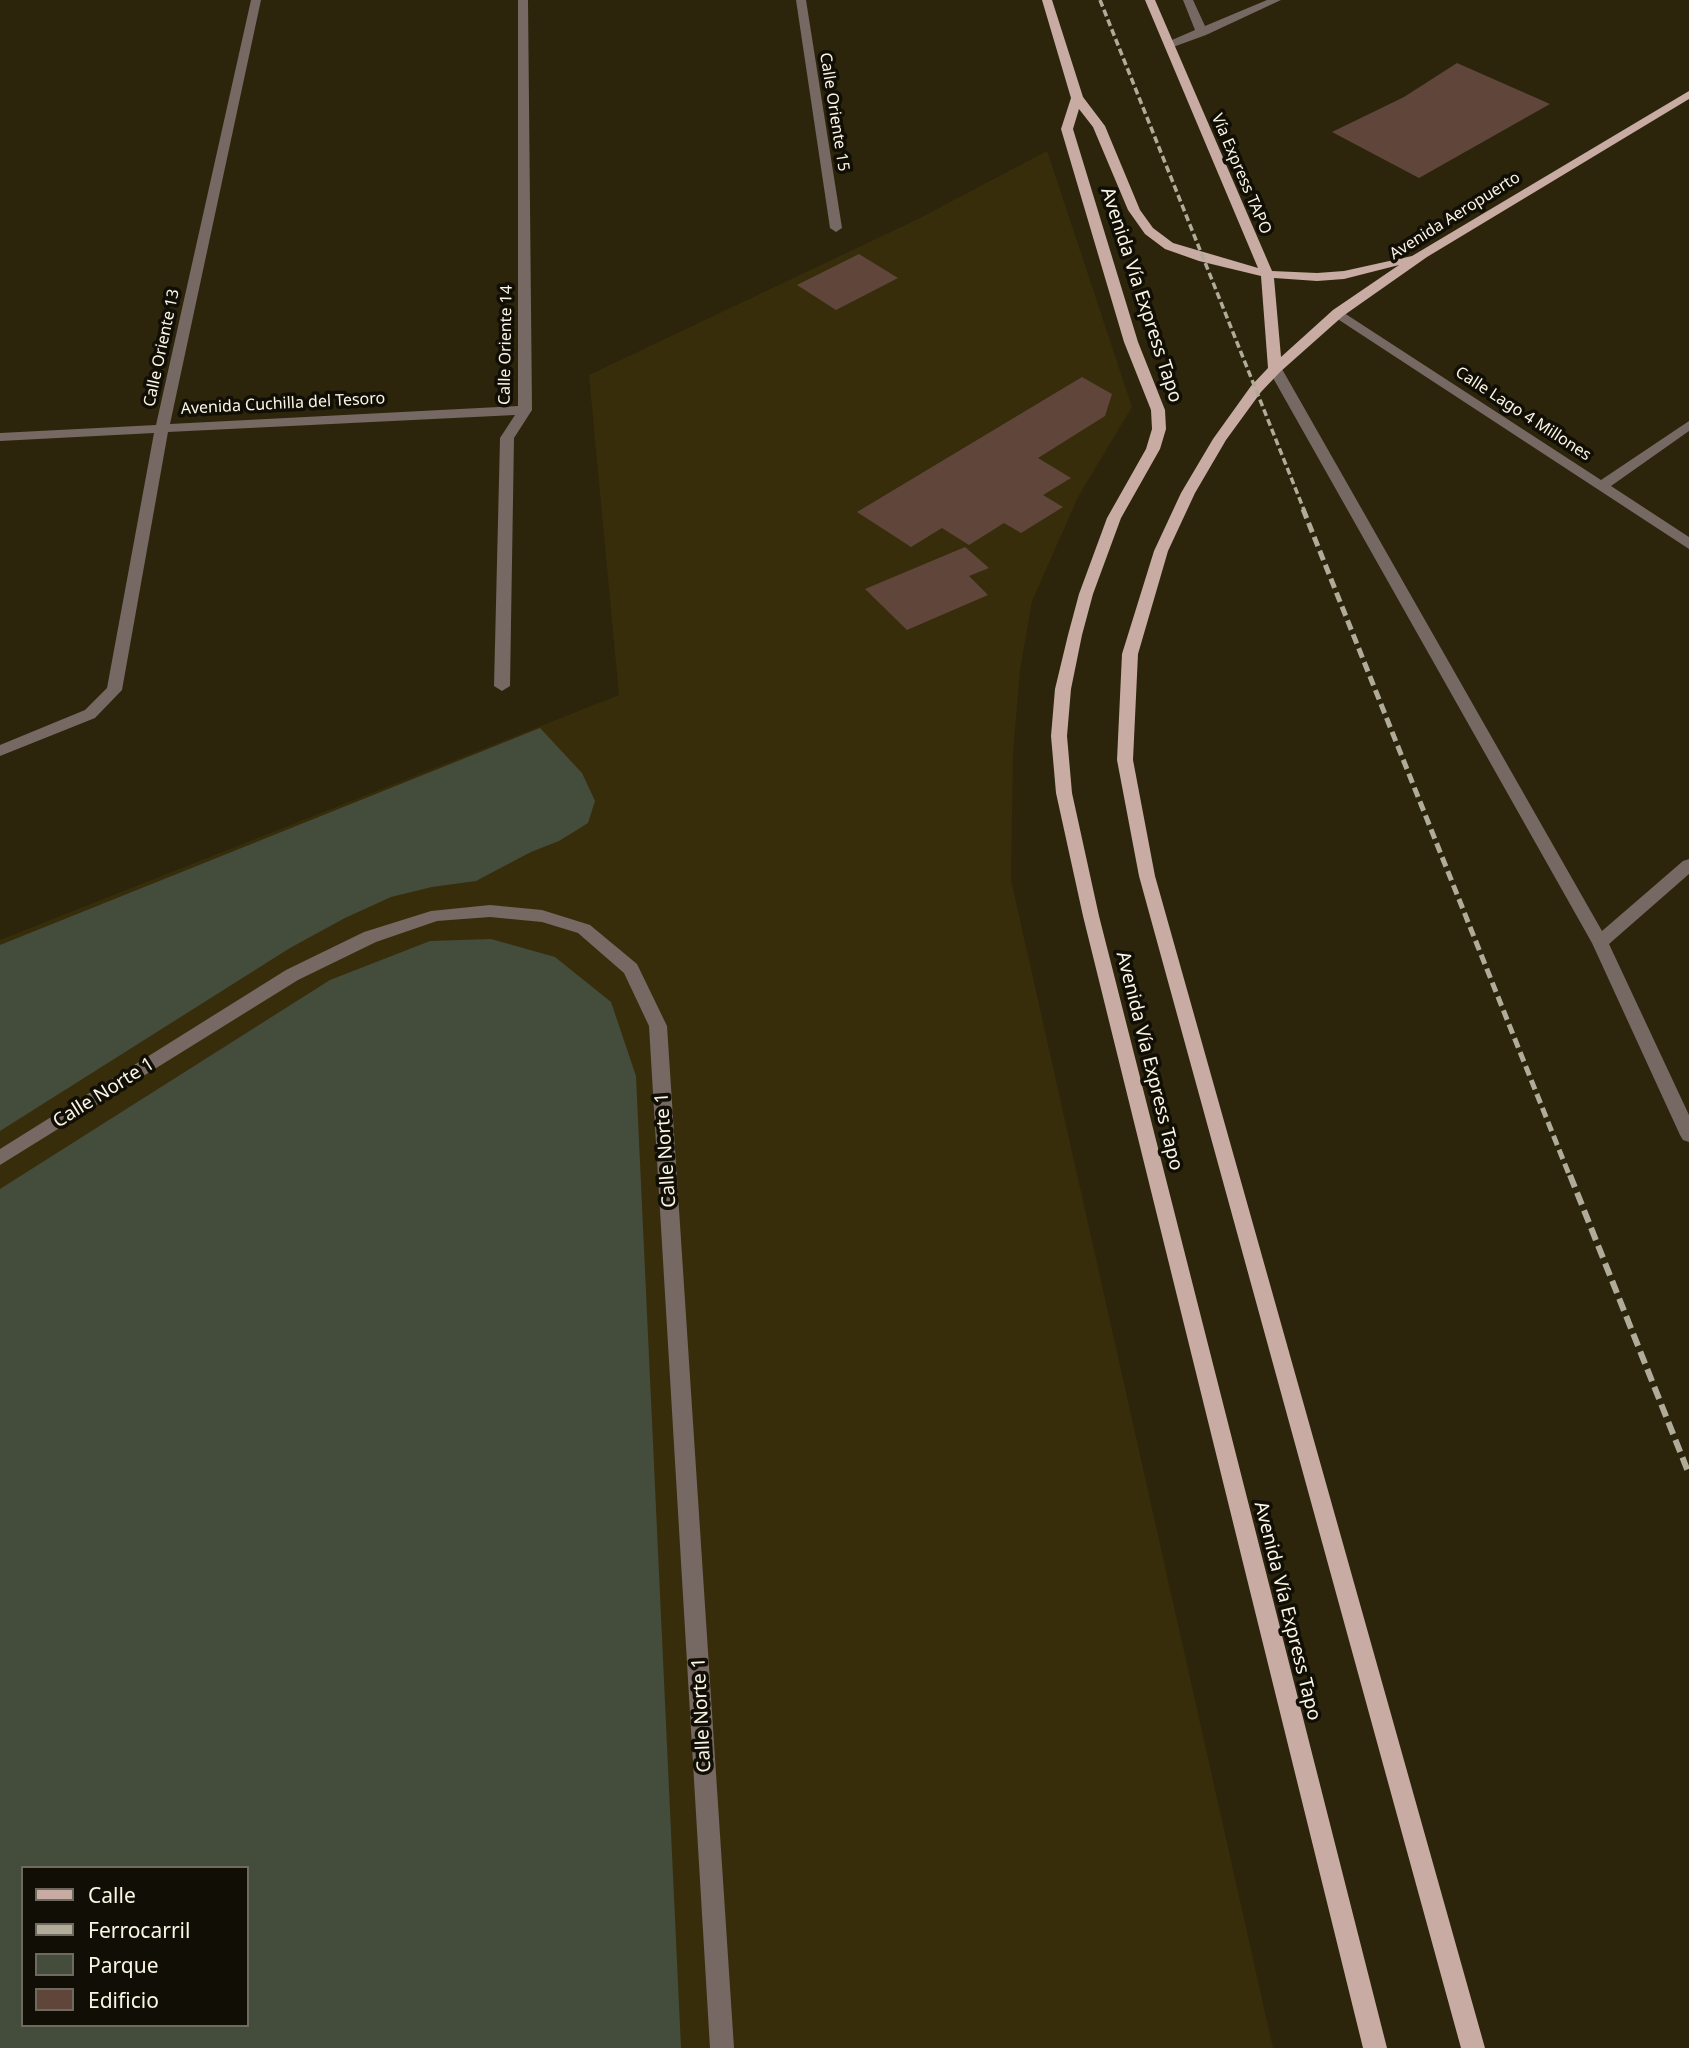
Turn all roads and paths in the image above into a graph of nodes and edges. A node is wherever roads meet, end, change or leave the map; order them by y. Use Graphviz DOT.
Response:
graph roads {
  1 [pos="257,0"];
  2 [pos="523,0"];
  3 [pos="801,0"];
  4 [pos="1047,0"];
  5 [pos="1150,0"];
  6 [pos="1188,0"];
  7 [pos="1237,0"];
  8 [pos="1276,0"];
  9 [pos="1245,13"];
  10 [pos="1202,33"];
  11 [pos="1169,45"];
  12 [pos="1689,94"];
  13 [pos="1077,98"];
  14 [pos="836,228"];
  15 [pos="1423,254"];
  16 [pos="1267,274"];
  17 [pos="1338,313"];
  18 [pos="1275,369"];
  19 [pos="525,410"];
  20 [pos="1689,425"];
  21 [pos="162,428"];
  22 [pos="0,437"];
  23 [pos="1602,486"];
  24 [pos="1689,544"];
  25 [pos="502,687"];
  26 [pos="0,751"];
  27 [pos="1689,865"];
  28 [pos="1600,942"];
  29 [pos="1689,1135"];
  30 [pos="0,1158"];
  31 [pos="722,2048"];
  32 [pos="1375,2048"];
  33 [pos="1473,2048"];
  1 -- 21 [label="street, Calle Oriente 13"];
  2 -- 19 [label="street, Calle Oriente 14"];
  3 -- 14 [label="street, Calle Oriente 15"];
  4 -- 13 [label="main road"];
  5 -- 11 [label="main road, Vía Express TAPO"];
  6 -- 10 [label="street"];
  7 -- 9 [label="street"];
  8 -- 9 [label="street"];
  9 -- 10 [label="street"];
  10 -- 11 [label="street"];
  11 -- 16 [label="main road, Vía Express TAPO"];
  12 -- 15 [label="main road, Avenida Aeropuerto"];
  13 -- 16 [label="main road"];
  13 -- 32 [label="main road, Avenida Vía Express Tapo"];
  15 -- 16 [label="main road"];
  15 -- 17 [label="main road, Avenida Aeropuerto"];
  16 -- 18 [label="main road, Vía Express TAPO"];
  17 -- 18 [label="main road, Avenida Aeropuerto"];
  17 -- 23 [label="street, Calle Lago 4 Millones"];
  18 -- 28 [label="street"];
  18 -- 33 [label="main road, Avenida Aeropuerto"];
  19 -- 21 [label="street, Avenida Cuchilla del Tesoro"];
  19 -- 25 [label="street, Calle Oriente 14"];
  20 -- 23 [label="street"];
  21 -- 22 [label="street, Avenida Cuchilla del Tesoro"];
  21 -- 26 [label="street, Calle Oriente 13"];
  23 -- 24 [label="street, Calle Lago 4 Millones"];
  27 -- 28 [label="street"];
  28 -- 29 [label="street"];
  30 -- 31 [label="street, Calle Norte 1"];
}
